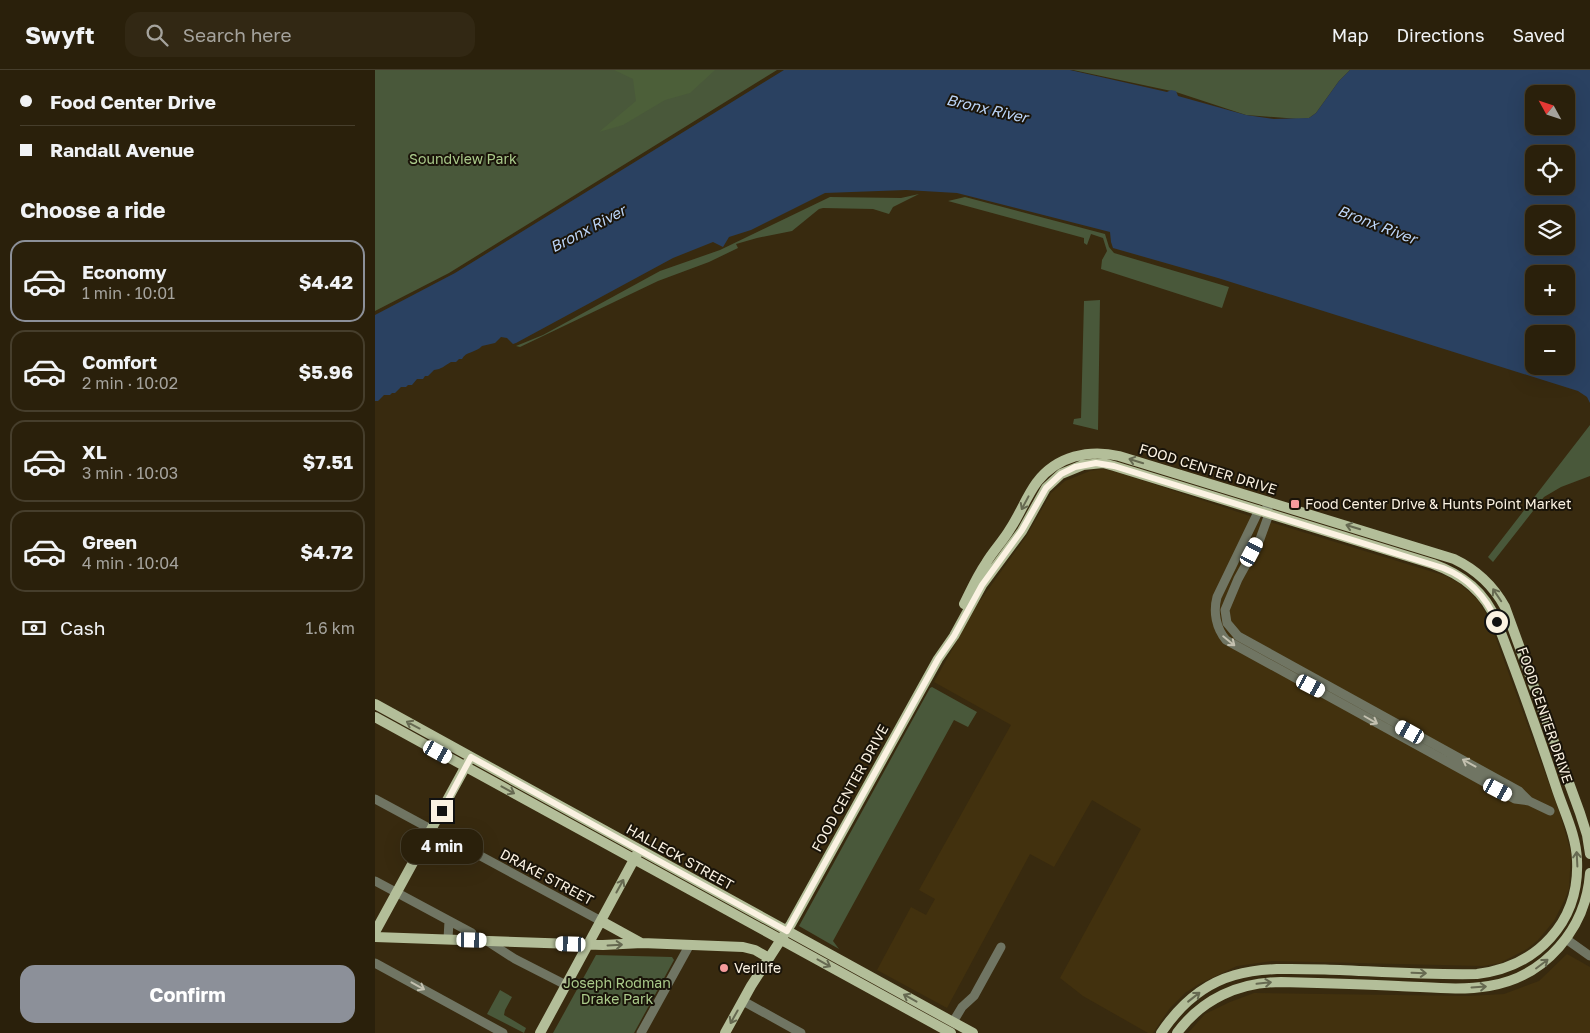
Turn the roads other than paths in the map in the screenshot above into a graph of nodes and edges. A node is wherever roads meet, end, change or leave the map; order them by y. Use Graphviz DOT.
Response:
graph roads {
  1 [pos="1147,476"];
  2 [pos="1215,485"];
  3 [pos="1266,501"];
  4 [pos="1264,512"];
  5 [pos="938,659"];
  6 [pos="375,704"];
  7 [pos="375,716"];
  8 [pos="471,757"];
  9 [pos="1550,766"];
  10 [pos="466,767"];
  11 [pos="375,799"];
  12 [pos="1550,811"];
  13 [pos="431,830"];
  14 [pos="636,855"];
  15 [pos="1590,855"];
  16 [pos="1590,873"];
  17 [pos="375,881"];
  18 [pos="397,893"];
  19 [pos="449,921"];
  20 [pos="601,921"];
  21 [pos="375,932"];
  22 [pos="785,935"];
  23 [pos="375,937"];
  24 [pos="448,939"];
  25 [pos="1566,939"];
  26 [pos="472,940"];
  27 [pos="487,941"];
  28 [pos="515,942"];
  29 [pos="642,944"];
  30 [pos="588,945"];
  31 [pos="689,946"];
  32 [pos="1001,947"];
  33 [pos="1590,956"];
  34 [pos="515,958"];
  35 [pos="769,958"];
  36 [pos="375,963"];
  37 [pos="1336,970"];
  38 [pos="566,985"];
  39 [pos="1423,987"];
  40 [pos="743,1001"];
  41 [pos="950,1030"];
  42 [pos="503,1033"];
  43 [pos="540,1033"];
  44 [pos="641,1033"];
  45 [pos="725,1033"];
  46 [pos="801,1033"];
  47 [pos="973,1033"];
  48 [pos="1161,1033"];
  49 [pos="1177,1033"];
  1 -- 2 [label="main road"];
  1 -- 4 [label="main road, FOOD CENTER DRIVE"];
  1 -- 5 [label="main road, FOOD CENTER DRIVE"];
  2 -- 3 [label="main road, FOOD CENTER DRIVE"];
  2 -- 5 [label="main road, FOOD CENTER DRIVE, one-way"];
  3 -- 4 [label="street"];
  15 -- 3 [label="main road, FOOD CENTER DRIVE, one-way"];
  4 -- 9 [label="main road, FOOD CENTER DRIVE"];
  4 -- 12 [label="street"];
  5 -- 22 [label="main road, FOOD CENTER DRIVE"];
  8 -- 6 [label="main road, HALLECK STREET, one-way"];
  7 -- 10 [label="main road, HALLECK STREET"];
  8 -- 10 [label="main road"];
  8 -- 14 [label="main road, HALLECK STREET"];
  9 -- 15 [label="main road"];
  37 -- 9 [label="main road, FOOD CENTER DRIVE, one-way"];
  10 -- 13 [label="main road"];
  10 -- 14 [label="main road, HALLECK STREET, one-way"];
  11 -- 13 [label="street, DRAKE STREET"];
  13 -- 18 [label="main road"];
  13 -- 20 [label="street, DRAKE STREET"];
  20 -- 14 [label="main road, one-way"];
  14 -- 22 [label="main road, HALLECK STREET"];
  16 -- 25 [label="main road"];
  17 -- 18 [label="street"];
  18 -- 19 [label="street"];
  18 -- 21 [label="main road"];
  19 -- 24 [label="street"];
  19 -- 26 [label="street"];
  20 -- 29 [label="main road"];
  20 -- 30 [label="main road"];
  22 -- 35 [label="main road, FOOD CENTER DRIVE"];
  22 -- 41 [label="main road, HALLECK STREET"];
  23 -- 24 [label="main road"];
  24 -- 26 [label="main road"];
  25 -- 33 [label="street"];
  39 -- 25 [label="main road, one-way"];
  26 -- 27 [label="main road"];
  27 -- 28 [label="main road"];
  27 -- 34 [label="street"];
  28 -- 30 [label="main road"];
  28 -- 34 [label="street"];
  30 -- 29 [label="main road, one-way"];
  29 -- 31 [label="main road"];
  30 -- 38 [label="main road"];
  31 -- 35 [label="main road"];
  31 -- 44 [label="street"];
  32 -- 41 [label="street"];
  34 -- 38 [label="street"];
  35 -- 40 [label="main road, FOOD CENTER DRIVE"];
  36 -- 42 [label="street, one-way"];
  37 -- 39 [label="main road"];
  48 -- 37 [label="main road, FOOD CENTER DRIVE, one-way"];
  38 -- 43 [label="main road"];
  49 -- 39 [label="main road, one-way"];
  40 -- 45 [label="main road, FOOD CENTER DRIVE, one-way"];
  40 -- 46 [label="street"];
  41 -- 47 [label="main road, HALLECK STREET"];
}
